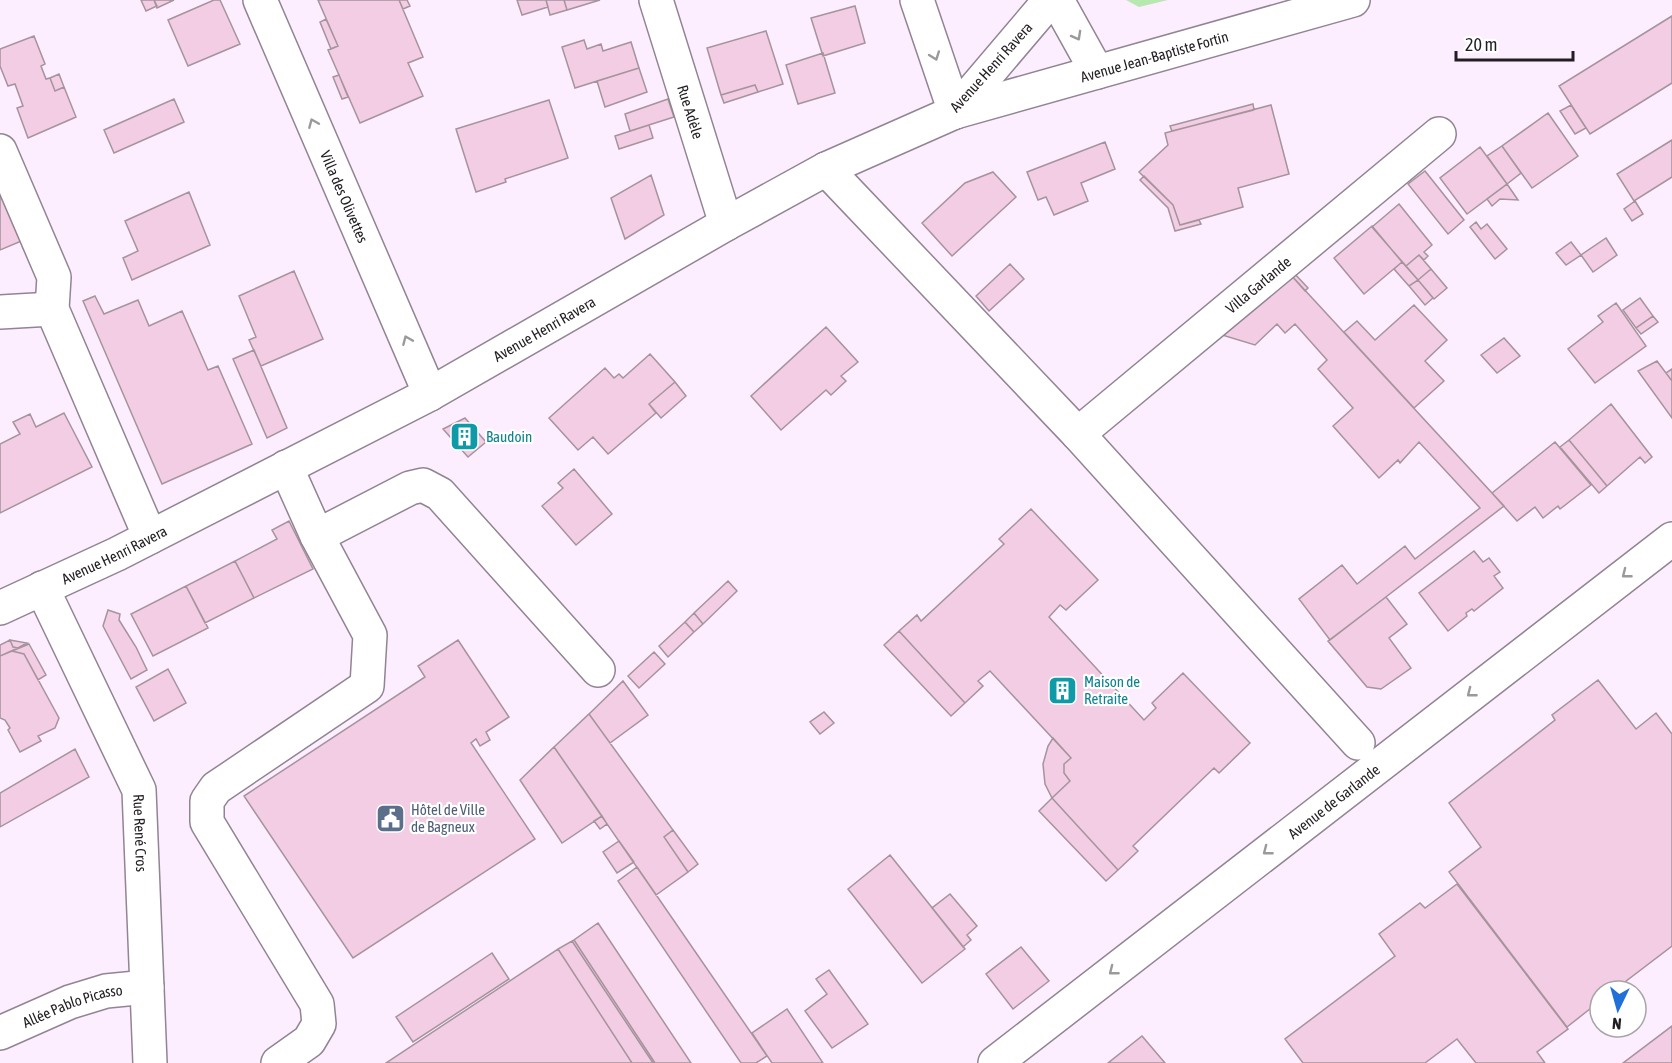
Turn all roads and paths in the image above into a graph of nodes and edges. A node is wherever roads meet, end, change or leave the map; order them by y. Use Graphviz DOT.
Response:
graph roads {
  1 [pos="260,0"];
  2 [pos="656,0"];
  3 [pos="917,0"];
  4 [pos="1050,0"];
  5 [pos="1057,0"];
  6 [pos="1353,0"];
  7 [pos="1097,72"];
  8 [pos="955,112"];
  9 [pos="1439,134"];
  10 [pos="0,151"];
  11 [pos="826,169"];
  12 [pos="726,224"];
  13 [pos="52,309"];
  14 [pos="0,312"];
  15 [pos="430,394"];
  16 [pos="1078,434"];
  17 [pos="286,467"];
  18 [pos="317,536"];
  19 [pos="150,537"];
  20 [pos="1672,539"];
  21 [pos="42,588"];
  22 [pos="0,608"];
  23 [pos="598,670"];
  24 [pos="1358,743"];
  25 [pos="147,987"];
  26 [pos="0,1033"];
  27 [pos="150,1063"];
  28 [pos="278,1063"];
  29 [pos="995,1063"];
  15 -- 1 [label="street, Villa des Olivettes, one-way"];
  2 -- 12 [label="street, Rue Adèle"];
  3 -- 8 [label="street, one-way"];
  4 -- 8 [label="street, Avenue Henri Ravera"];
  5 -- 7 [label="street, one-way"];
  6 -- 7 [label="street, Avenue Jean-Baptiste Fortin"];
  7 -- 8 [label="street, Avenue Jean-Baptiste Fortin"];
  8 -- 11 [label="street, Avenue Henri Ravera"];
  9 -- 16 [label="street, Villa Garlande"];
  10 -- 13 [label="street"];
  11 -- 12 [label="street, Avenue Henri Ravera"];
  11 -- 16 [label="street"];
  12 -- 15 [label="street, Avenue Henri Ravera"];
  13 -- 14 [label="street"];
  13 -- 19 [label="street"];
  15 -- 17 [label="street, Avenue Henri Ravera"];
  16 -- 24 [label="street"];
  17 -- 18 [label="street"];
  17 -- 19 [label="street, Avenue Henri Ravera"];
  18 -- 23 [label="street"];
  18 -- 28 [label="street"];
  19 -- 21 [label="street, Avenue Henri Ravera"];
  20 -- 29 [label="street, Avenue de Garlande, one-way"];
  21 -- 22 [label="street, Avenue Henri Ravera"];
  21 -- 25 [label="street, Rue René Cros"];
  25 -- 26 [label="street, Allée Pablo Picasso"];
  25 -- 27 [label="street, Rue René Cros"];
}
